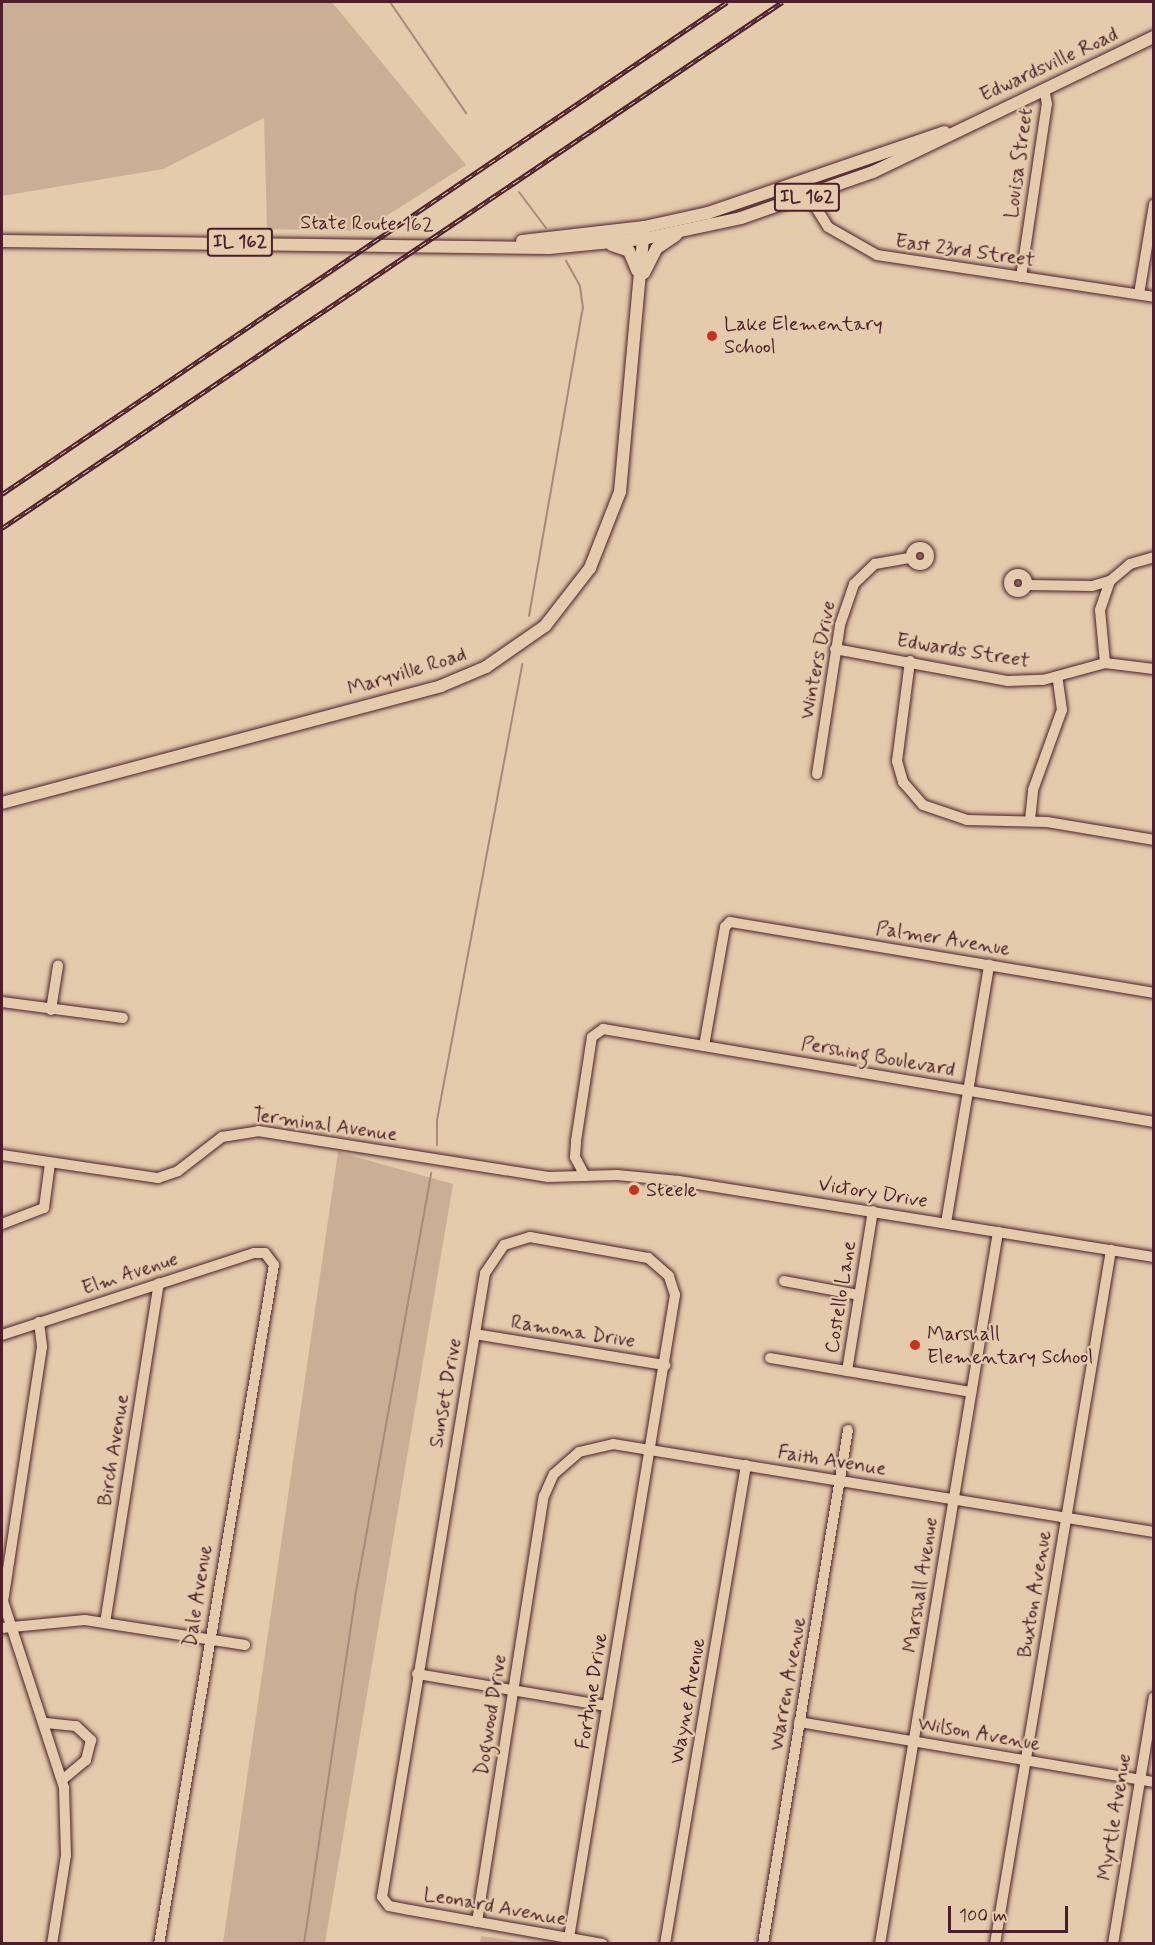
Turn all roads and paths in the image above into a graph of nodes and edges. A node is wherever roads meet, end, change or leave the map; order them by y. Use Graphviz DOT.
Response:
graph roads {
  1 [pos="1154,37"];
  2 [pos="1044,89"];
  3 [pos="961,127"];
  4 [pos="802,185"];
  5 [pos="808,197"];
  6 [pos="1154,204"];
  7 [pos="684,231"];
  8 [pos="644,233"];
  9 [pos="2,241"];
  10 [pos="604,244"];
  11 [pos="479,246"];
  12 [pos="1021,277"];
  13 [pos="640,286"];
  14 [pos="1139,294"];
  15 [pos="1154,297"];
  16 [pos="1154,557"];
  17 [pos="910,558"];
  18 [pos="1110,581"];
  19 [pos="1028,585"];
  20 [pos="835,649"];
  21 [pos="910,661"];
  22 [pos="1105,663"];
  23 [pos="1154,669"];
  24 [pos="1057,676"];
  25 [pos="817,774"];
  26 [pos="2,803"];
  27 [pos="1030,820"];
  28 [pos="1154,840"];
  29 [pos="989,965"];
  30 [pos="58,966"];
  31 [pos="1154,993"];
  32 [pos="2,1002"];
  33 [pos="51,1010"];
  34 [pos="123,1018"];
  35 [pos="704,1046"];
  36 [pos="969,1091"];
  37 [pos="1154,1122"];
  38 [pos="2,1155"];
  39 [pos="50,1164"];
  40 [pos="585,1176"];
  41 [pos="873,1211"];
  42 [pos="946,1223"];
  43 [pos="2,1224"];
  44 [pos="998,1232"];
  45 [pos="1111,1250"];
  46 [pos="269,1256"];
  47 [pos="1154,1257"];
  48 [pos="784,1281"];
  49 [pos="159,1283"];
  50 [pos="859,1295"];
  51 [pos="39,1322"];
  52 [pos="475,1334"];
  53 [pos="2,1335"];
  54 [pos="770,1358"];
  55 [pos="665,1365"];
  56 [pos="847,1371"];
  57 [pos="971,1392"];
  58 [pos="848,1430"];
  59 [pos="650,1450"];
  60 [pos="746,1465"];
  61 [pos="840,1481"];
  62 [pos="953,1499"];
  63 [pos="542,1513"];
  64 [pos="1066,1517"];
  65 [pos="1154,1532"];
  66 [pos="105,1623"];
  67 [pos="6,1627"];
  68 [pos="209,1639"];
  69 [pos="245,1645"];
  70 [pos="417,1674"];
  71 [pos="513,1690"];
  72 [pos="1154,1697"];
  73 [pos="607,1706"];
  74 [pos="799,1722"];
  75 [pos="46,1723"];
  76 [pos="913,1741"];
  77 [pos="1026,1760"];
  78 [pos="63,1779"];
  79 [pos="1140,1780"];
  80 [pos="1154,1782"];
  81 [pos="384,1902"];
  82 [pos="477,1922"];
  83 [pos="569,1938"];
  84 [pos="52,1944"];
  85 [pos="159,1944"];
  86 [pos="602,1944"];
  87 [pos="665,1944"];
  88 [pos="762,1944"];
  89 [pos="880,1944"];
  90 [pos="995,1944"];
  91 [pos="1113,1944"];
  1 -- 2 [label="main road, Edwardsville Road / IL 162"];
  2 -- 3 [label="main road, Edwardsville Road / IL 162"];
  2 -- 12 [label="street, Louisa Street"];
  3 -- 4 [label="main road, Edwardsville Road / IL 162"];
  3 -- 5 [label="main road, Edwardsville Road / IL 162"];
  4 -- 5 [label="street, East 23rd Street"];
  4 -- 8 [label="main road, Edwardsville Road / IL 162"];
  5 -- 7 [label="main road, Edwardsville Road / IL 162"];
  5 -- 12 [label="street, East 23rd Street"];
  6 -- 14 [label="street"];
  7 -- 8 [label="main road, Edwardsville Road / IL 162"];
  7 -- 13 [label="main road"];
  8 -- 10 [label="main road, State Route 162 / IL 162"];
  8 -- 11 [label="main road, State Route 162 / IL 162"];
  8 -- 13 [label="main road, Maryville Road"];
  9 -- 11 [label="main road, State Route 162 / IL 162"];
  10 -- 11 [label="main road, State Route 162 / IL 162"];
  10 -- 13 [label="main road"];
  12 -- 14 [label="street, East 23rd Street"];
  13 -- 26 [label="main road, Maryville Road"];
  14 -- 15 [label="street, East 23rd Street"];
  16 -- 18 [label="street"];
  17 -- 20 [label="street, Winters Drive"];
  18 -- 19 [label="street"];
  18 -- 22 [label="street"];
  20 -- 21 [label="street, Edwards Street"];
  20 -- 25 [label="street, Winters Drive"];
  21 -- 24 [label="street, Edwards Street"];
  21 -- 27 [label="street"];
  22 -- 23 [label="street, Edwards Street"];
  22 -- 24 [label="street, Edwards Street"];
  24 -- 27 [label="street"];
  27 -- 28 [label="street"];
  29 -- 31 [label="street, Palmer Avenue"];
  29 -- 35 [label="street, Palmer Avenue"];
  29 -- 36 [label="street"];
  30 -- 33 [label="street"];
  32 -- 33 [label="street"];
  33 -- 34 [label="street"];
  35 -- 36 [label="street, Pershing Boulevard"];
  35 -- 40 [label="street, Pershing Boulevard"];
  36 -- 37 [label="street, Pershing Boulevard"];
  36 -- 42 [label="street"];
  38 -- 39 [label="street, Terminal Avenue"];
  39 -- 40 [label="street, Terminal Avenue"];
  39 -- 43 [label="street"];
  40 -- 41 [label="street, Victory Drive"];
  41 -- 42 [label="street, Victory Drive"];
  41 -- 50 [label="street, Costello Lane"];
  42 -- 44 [label="street, Victory Drive"];
  44 -- 45 [label="street, Victory Drive"];
  44 -- 57 [label="street, Marshall Avenue"];
  45 -- 47 [label="street, Victory Drive"];
  45 -- 64 [label="street, Buxton Avenue"];
  46 -- 49 [label="street, Elm Avenue"];
  46 -- 68 [label="street, Dale Avenue"];
  48 -- 50 [label="street"];
  49 -- 51 [label="street, Elm Avenue"];
  49 -- 66 [label="street, Birch Avenue"];
  50 -- 56 [label="street, Costello Lane"];
  51 -- 53 [label="street, Elm Avenue"];
  51 -- 67 [label="street"];
  52 -- 55 [label="street, Ramona Drive"];
  52 -- 55 [label="street, Sunset Drive"];
  52 -- 70 [label="street, Sunset Drive"];
  54 -- 56 [label="street"];
  55 -- 59 [label="street, Sunset Drive"];
  56 -- 57 [label="street, Costello Lane"];
  57 -- 62 [label="street, Marshall Avenue"];
  58 -- 61 [label="street, Warren Avenue"];
  59 -- 60 [label="street, Faith Avenue"];
  59 -- 63 [label="street, Faith Avenue"];
  59 -- 73 [label="street, Fortune Drive"];
  60 -- 61 [label="street, Faith Avenue"];
  60 -- 87 [label="street, Wayne Avenue"];
  61 -- 62 [label="street, Faith Avenue"];
  61 -- 74 [label="street, Warren Avenue"];
  62 -- 64 [label="street, Faith Avenue"];
  62 -- 76 [label="street, Marshall Avenue"];
  63 -- 71 [label="street, Dogwood Drive"];
  64 -- 65 [label="street, Faith Avenue"];
  64 -- 77 [label="street, Buxton Avenue"];
  66 -- 67 [label="street"];
  66 -- 68 [label="street"];
  67 -- 75 [label="street"];
  68 -- 69 [label="street"];
  68 -- 85 [label="street, Dale Avenue"];
  70 -- 71 [label="street"];
  70 -- 81 [label="street, Sunset Drive"];
  71 -- 73 [label="street"];
  71 -- 82 [label="street, Dogwood Drive"];
  72 -- 79 [label="street, Myrtle Avenue"];
  73 -- 83 [label="street, Fortune Drive"];
  74 -- 76 [label="street, Wilson Avenue"];
  74 -- 88 [label="street, Warren Avenue"];
  75 -- 78 [label="street"];
  75 -- 78 [label="street"];
  76 -- 77 [label="street, Wilson Avenue"];
  76 -- 89 [label="street, Marshall Avenue"];
  77 -- 79 [label="street, Wilson Avenue"];
  77 -- 90 [label="street, Buxton Avenue"];
  78 -- 84 [label="street"];
  79 -- 80 [label="street, Wilson Avenue"];
  79 -- 91 [label="street, Myrtle Avenue"];
  81 -- 82 [label="street, Leonard Avenue"];
  82 -- 83 [label="street, Leonard Avenue"];
  83 -- 86 [label="street, Leonard Avenue"];
}
